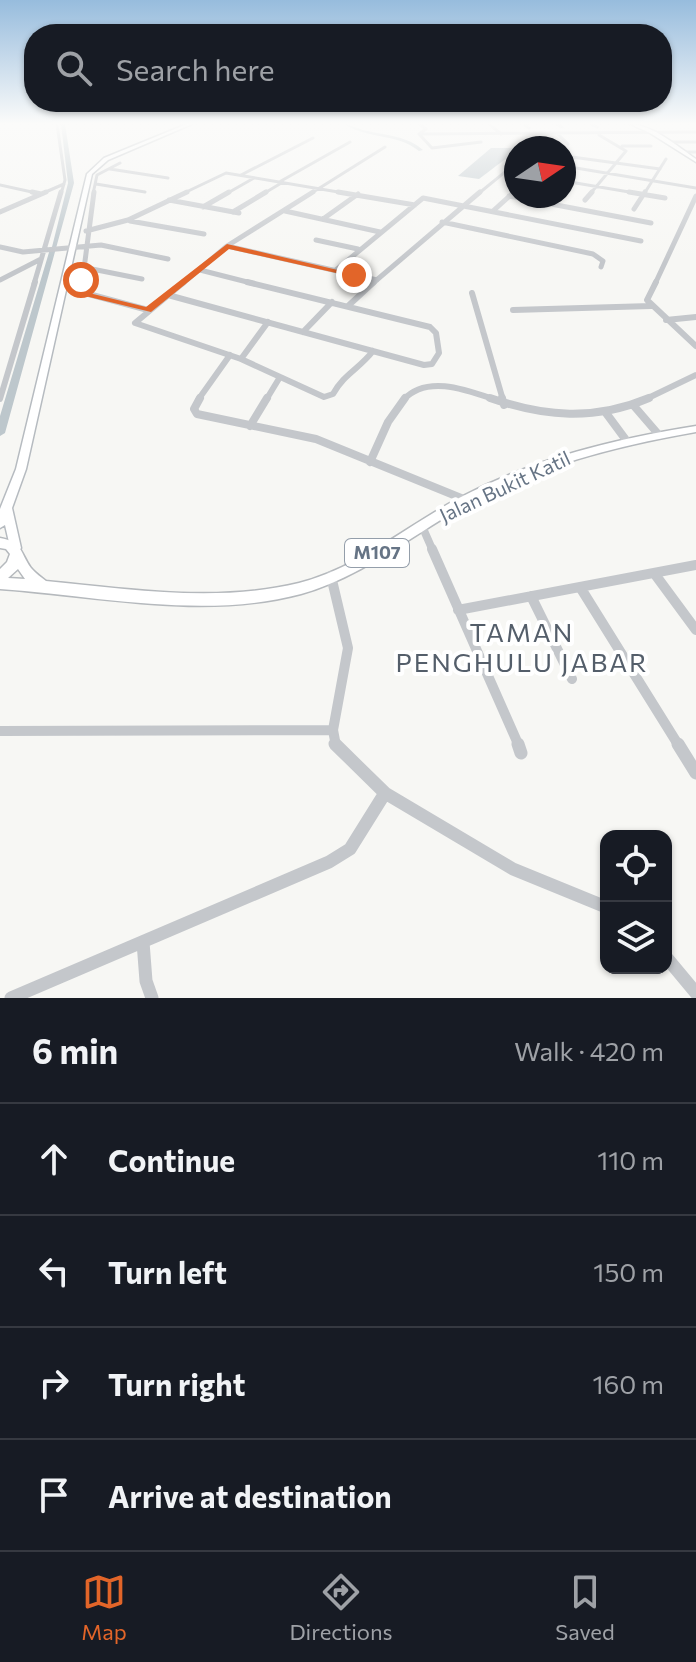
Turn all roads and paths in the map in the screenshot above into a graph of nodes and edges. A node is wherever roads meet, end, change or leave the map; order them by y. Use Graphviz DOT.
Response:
graph roads {
  1 [pos="62,171"];
  2 [pos="93,171"];
  3 [pos="104,171"];
  4 [pos="123,171"];
  5 [pos="250,171"];
  6 [pos="301,171"];
  7 [pos="347,171"];
  8 [pos="593,171"];
  9 [pos="610,171"];
  10 [pos="659,171"];
  11 [pos="504,172"];
  12 [pos="608,173"];
  13 [pos="241,175"];
  14 [pos="168,178"];
  15 [pos="255,178"];
  16 [pos="653,181"];
  17 [pos="282,182"];
  18 [pos="576,183"];
  19 [pos="64,184"];
  20 [pos="96,184"];
  21 [pos="0,185"];
  22 [pos="321,187"];
  23 [pos="597,187"];
  24 [pos="696,188"];
  25 [pos="145,192"];
  26 [pos="41,194"];
  27 [pos="358,194"];
  28 [pos="643,195"];
  29 [pos="696,196"];
  30 [pos="665,198"];
  31 [pos="169,200"];
  32 [pos="585,200"];
  33 [pos="504,201"];
  34 [pos="415,205"];
  35 [pos="462,205"];
  36 [pos="203,207"];
  37 [pos="571,208"];
  38 [pos="634,209"];
  39 [pos="581,210"];
  40 [pos="284,211"];
  41 [pos="493,211"];
  42 [pos="0,212"];
  43 [pos="232,212"];
  44 [pos="239,213"];
  45 [pos="323,219"];
  46 [pos="128,220"];
  47 [pos="684,221"];
  48 [pos="442,222"];
  49 [pos="651,223"];
  50 [pos="696,223"];
  51 [pos="571,227"];
  52 [pos="86,231"];
  53 [pos="380,232"];
  54 [pos="204,234"];
  55 [pos="316,240"];
  56 [pos="641,241"];
  57 [pos="85,246"];
  58 [pos="227,246"];
  59 [pos="0,247"];
  60 [pos="72,247"];
  61 [pos="358,249"];
  62 [pos="44,250"];
  63 [pos="41,259"];
  64 [pos="168,259"];
  65 [pos="82,267"];
  66 [pos="601,267"];
  67 [pos="200,270"];
  68 [pos="336,270"];
  69 [pos="142,279"];
  70 [pos="0,280"];
  71 [pos="377,280"];
  72 [pos="472,293"];
  73 [pos="168,295"];
  74 [pos="332,302"];
  75 [pos="348,306"];
  76 [pos="651,306"];
  77 [pos="148,310"];
  78 [pos="513,310"];
  79 [pos="696,317"];
  80 [pos="666,320"];
  81 [pos="268,322"];
  82 [pos="303,332"];
  83 [pos="696,346"];
  84 [pos="373,351"];
  85 [pos="230,355"];
  86 [pos="241,359"];
  87 [pos="696,375"];
  88 [pos="280,377"];
  89 [pos="0,399"];
  90 [pos="504,405"];
  91 [pos="634,406"];
  92 [pos="606,413"];
  93 [pos="250,426"];
  94 [pos="696,429"];
  95 [pos="659,435"];
  96 [pos="626,440"];
  97 [pos="370,462"];
  98 [pos="466,500"];
  99 [pos="8,511"];
  100 [pos="0,524"];
  101 [pos="422,526"];
  102 [pos="0,543"];
  103 [pos="16,550"];
  104 [pos="696,565"];
  105 [pos="654,573"];
  106 [pos="331,576"];
  107 [pos="0,577"];
  108 [pos="0,583"];
  109 [pos="41,585"];
  110 [pos="580,587"];
  111 [pos="531,596"];
  112 [pos="458,610"];
  113 [pos="696,630"];
  114 [pos="572,679"];
  115 [pos="333,730"];
  116 [pos="0,731"];
  117 [pos="521,753"];
  118 [pos="696,773"];
  119 [pos="385,793"];
  120 [pos="600,905"];
  121 [pos="143,942"];
  122 [pos="672,964"];
  123 [pos="696,993"];
  124 [pos="11,998"];
  125 [pos="152,998"];
  1 -- 19 [label="street"];
  2 -- 60 [label="main road"];
  3 -- 20 [label="street"];
  4 -- 14 [label="street"];
  5 -- 13 [label="street"];
  6 -- 17 [label="street"];
  7 -- 22 [label="street"];
  8 -- 12 [label="street"];
  9 -- 12 [label="street"];
  10 -- 16 [label="street"];
  11 -- 35 [label="street"];
  12 -- 16 [label="street"];
  12 -- 23 [label="street"];
  13 -- 15 [label="street"];
  13 -- 31 [label="street"];
  15 -- 17 [label="street"];
  15 -- 36 [label="street"];
  16 -- 24 [label="street"];
  16 -- 28 [label="street"];
  17 -- 22 [label="street"];
  17 -- 43 [label="street"];
  18 -- 23 [label="street"];
  19 -- 26 [label="street"];
  19 -- 62 [label="street"];
  20 -- 25 [label="street"];
  20 -- 52 [label="street"];
  21 -- 26 [label="street"];
  22 -- 27 [label="street"];
  22 -- 40 [label="street"];
  23 -- 28 [label="street"];
  23 -- 32 [label="street"];
  26 -- 42 [label="street"];
  27 -- 34 [label="street"];
  27 -- 45 [label="street"];
  28 -- 30 [label="street"];
  28 -- 38 [label="street"];
  29 -- 47 [label="street"];
  31 -- 36 [label="street"];
  31 -- 46 [label="street"];
  33 -- 41 [label="street"];
  34 -- 35 [label="street"];
  34 -- 53 [label="street"];
  35 -- 41 [label="street"];
  35 -- 48 [label="street"];
  36 -- 43 [label="street"];
  37 -- 39 [label="street"];
  39 -- 49 [label="street"];
  39 -- 51 [label="street"];
  40 -- 45 [label="street"];
  40 -- 58 [label="street"];
  41 -- 51 [label="street"];
  43 -- 44 [label="street"];
  45 -- 53 [label="street"];
  46 -- 52 [label="street"];
  46 -- 54 [label="street"];
  47 -- 50 [label="street"];
  47 -- 76 [label="street"];
  48 -- 66 [label="street"];
  48 -- 71 [label="street"];
  51 -- 56 [label="street"];
  52 -- 57 [label="street"];
  53 -- 61 [label="street"];
  55 -- 61 [label="street"];
  57 -- 60 [label="street"];
  57 -- 64 [label="street"];
  57 -- 65 [label="street"];
  58 -- 67 [label="street"];
  58 -- 68 [label="street"];
  59 -- 62 [label="street"];
  60 -- 62 [label="street"];
  60 -- 99 [label="main road"];
  61 -- 68 [label="street"];
  62 -- 63 [label="street"];
  63 -- 70 [label="street"];
  63 -- 89 [label="street"];
  65 -- 69 [label="street"];
  65 -- 77 [label="street"];
  67 -- 73 [label="street"];
  67 -- 74 [label="street"];
  68 -- 71 [label="street"];
  71 -- 75 [label="street"];
  72 -- 90 [label="street"];
  73 -- 77 [label="street"];
  73 -- 81 [label="street"];
  74 -- 75 [label="street"];
  74 -- 82 [label="street"];
  75 -- 84 [label="street"];
  76 -- 78 [label="street"];
  76 -- 80 [label="street"];
  77 -- 85 [label="street"];
  79 -- 80 [label="street"];
  80 -- 83 [label="street"];
  81 -- 82 [label="street"];
  81 -- 86 [label="street"];
  82 -- 84 [label="street"];
  84 -- 88 [label="street"];
  85 -- 86 [label="street"];
  85 -- 93 [label="street"];
  86 -- 88 [label="street"];
  87 -- 91 [label="street"];
  88 -- 93 [label="street"];
  90 -- 92 [label="street"];
  90 -- 97 [label="street"];
  91 -- 92 [label="street"];
  91 -- 95 [label="street"];
  92 -- 96 [label="street"];
  93 -- 97 [label="street"];
  94 -- 95 [label="main road, Jalan Bukit Katil / M107"];
  95 -- 96 [label="main road, Jalan Bukit Katil / M107"];
  96 -- 98 [label="main road, Jalan Bukit Katil / M107"];
  97 -- 98 [label="street"];
  98 -- 101 [label="main road, Jalan Bukit Katil / M107"];
  99 -- 100 [label="main road"];
  99 -- 103 [label="main road"];
  101 -- 106 [label="main road, Jalan Bukit Katil / M107"];
  101 -- 112 [label="street"];
  102 -- 103 [label="main road"];
  103 -- 107 [label="main road"];
  103 -- 109 [label="main road"];
  104 -- 105 [label="street"];
  105 -- 110 [label="street"];
  105 -- 113 [label="street"];
  106 -- 109 [label="main road, Jalan Bukit Katil / M107"];
  106 -- 115 [label="street"];
  108 -- 109 [label="main road, M107"];
  110 -- 111 [label="street"];
  110 -- 118 [label="street"];
  111 -- 112 [label="street"];
  111 -- 114 [label="street"];
  112 -- 117 [label="street"];
  115 -- 116 [label="street"];
  115 -- 119 [label="street"];
  119 -- 120 [label="street"];
  119 -- 121 [label="street"];
  121 -- 124 [label="street"];
  121 -- 125 [label="street"];
  122 -- 123 [label="street"];
}
